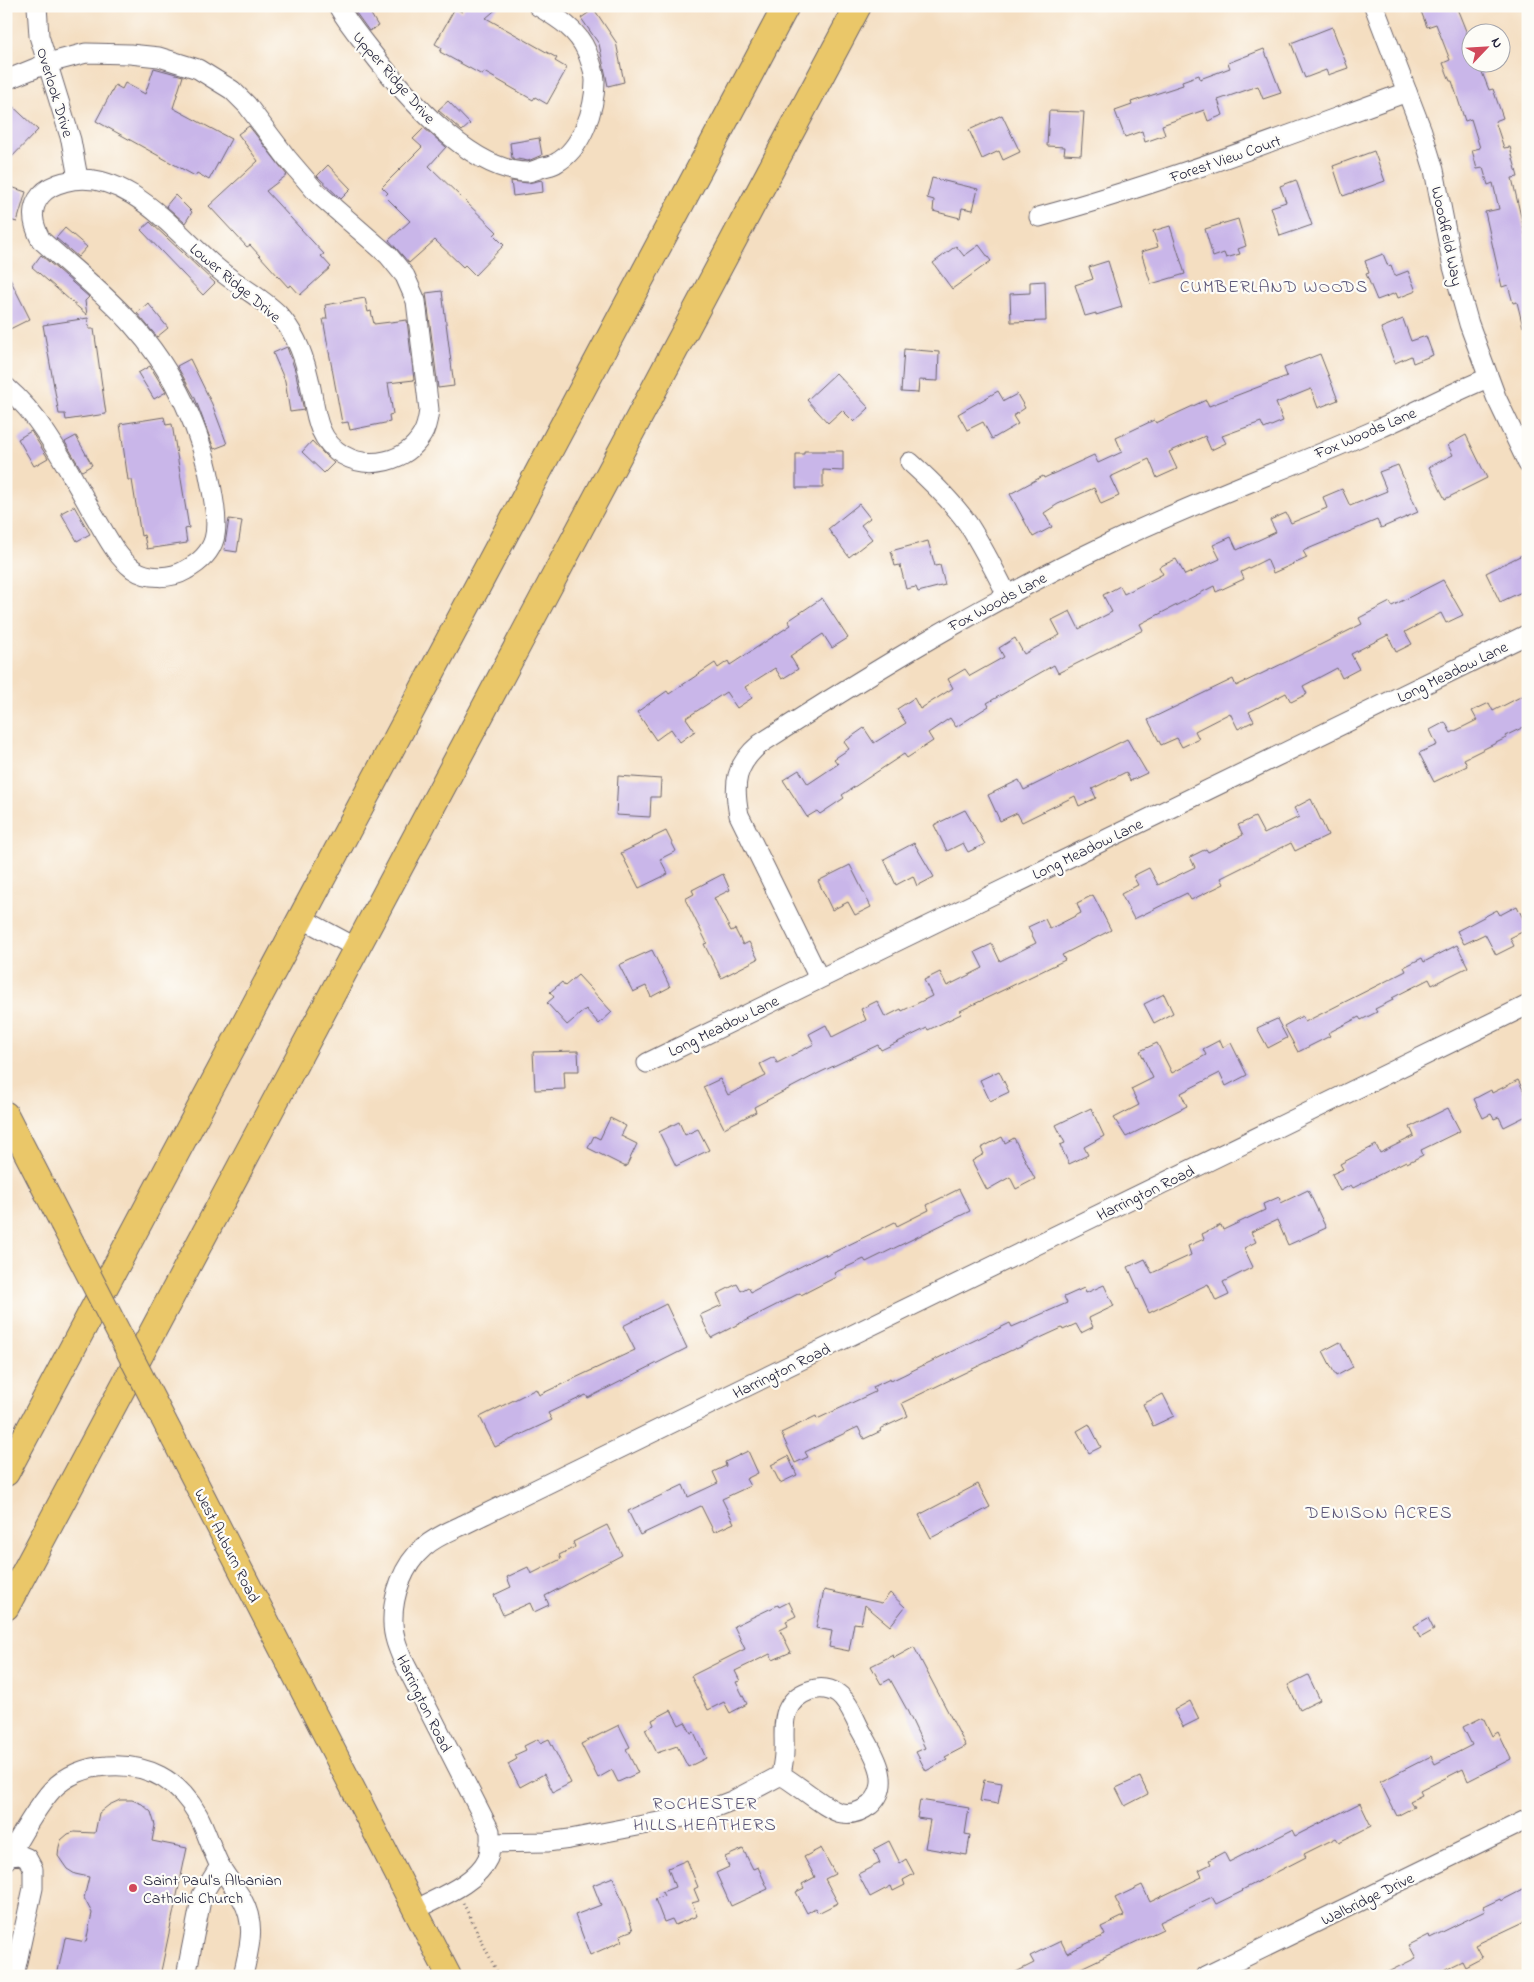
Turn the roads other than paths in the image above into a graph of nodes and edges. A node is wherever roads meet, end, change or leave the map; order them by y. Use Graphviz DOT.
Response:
graph roads {
  1 [pos="37,6"];
  2 [pos="338,6"];
  3 [pos="538,6"];
  4 [pos="786,6"];
  5 [pos="858,6"];
  6 [pos="1374,6"];
  7 [pos="48,63"];
  8 [pos="6,80"];
  9 [pos="1407,92"];
  10 [pos="78,178"];
  11 [pos="1039,217"];
  12 [pos="1488,378"];
  13 [pos="8,392"];
  14 [pos="910,462"];
  15 [pos="1528,464"];
  16 [pos="1008,595"];
  17 [pos="1528,634"];
  18 [pos="301,918"];
  19 [pos="357,948"];
  20 [pos="819,978"];
  21 [pos="1528,1005"];
  22 [pos="647,1063"];
  23 [pos="6,1114"];
  24 [pos="6,1473"];
  25 [pos="6,1606"];
  26 [pos="781,1775"];
  27 [pos="1528,1819"];
  28 [pos="490,1843"];
  29 [pos="7,1858"];
  30 [pos="220,1866"];
  31 [pos="416,1910"];
  32 [pos="14,1976"];
  33 [pos="186,1976"];
  34 [pos="244,1976"];
  35 [pos="449,1976"];
  36 [pos="1206,1976"];
  1 -- 7 [label="street, Overlook Drive"];
  2 -- 3 [label="street, Upper Ridge Drive"];
  4 -- 18 [label="highway"];
  5 -- 19 [label="highway"];
  6 -- 9 [label="street, Woodfield Way"];
  7 -- 8 [label="street, Lower Ridge Drive"];
  7 -- 10 [label="street, Overlook Drive"];
  7 -- 10 [label="street, Lower Ridge Drive"];
  9 -- 11 [label="street, Forest View Court"];
  9 -- 12 [label="street, Woodfield Way"];
  10 -- 13 [label="street"];
  12 -- 15 [label="street, Woodfield Way"];
  12 -- 16 [label="street, Fox Woods Lane"];
  14 -- 16 [label="street"];
  16 -- 20 [label="street, Fox Woods Lane"];
  17 -- 20 [label="street, Long Meadow Lane"];
  18 -- 19 [label="street"];
  18 -- 24 [label="highway"];
  19 -- 25 [label="highway"];
  20 -- 22 [label="street, Long Meadow Lane"];
  21 -- 28 [label="street, Harrington Road"];
  23 -- 31 [label="main road, West Auburn Road, bridge"];
  26 -- 26 [label="street"];
  26 -- 28 [label="street"];
  27 -- 36 [label="street, Walbridge Drive"];
  28 -- 31 [label="street, Harrington Road"];
  29 -- 30 [label="street"];
  29 -- 32 [label="street"];
  30 -- 33 [label="street"];
  30 -- 34 [label="street"];
  31 -- 35 [label="main road, West Auburn Road"];
}
